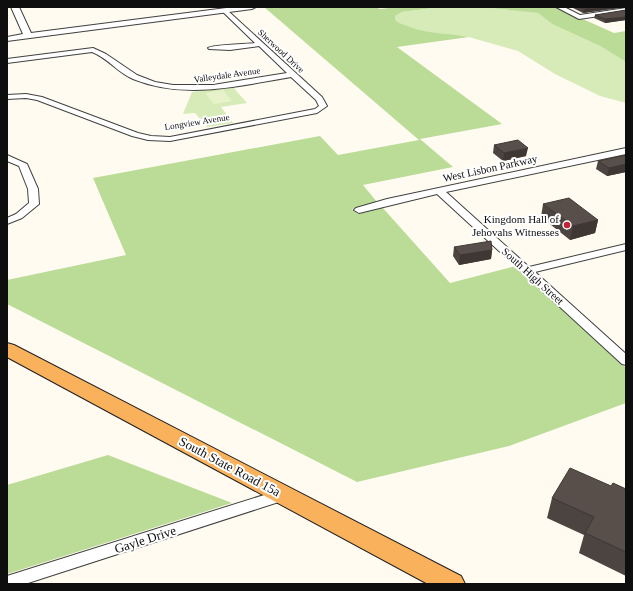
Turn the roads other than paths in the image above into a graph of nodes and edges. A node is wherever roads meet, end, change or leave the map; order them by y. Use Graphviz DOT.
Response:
graph roads {
  1 [pos="15,7"];
  2 [pos="252,7"];
  3 [pos="559,7"];
  4 [pos="230,9"];
  5 [pos="626,10"];
  6 [pos="28,36"];
  7 [pos="7,39"];
  8 [pos="260,44"];
  9 [pos="211,48"];
  10 [pos="7,61"];
  11 [pos="293,74"];
  12 [pos="7,97"];
  13 [pos="323,106"];
  14 [pos="626,151"];
  15 [pos="7,158"];
  16 [pos="439,191"];
  17 [pos="359,210"];
  18 [pos="7,221"];
  19 [pos="626,247"];
  20 [pos="528,271"];
  21 [pos="7,349"];
  22 [pos="626,361"];
  23 [pos="283,495"];
  24 [pos="10,583"];
  25 [pos="452,584"];
  1 -- 6 [label="street"];
  2 -- 4 [label="street"];
  3 -- 5 [label="street"];
  4 -- 6 [label="street"];
  4 -- 8 [label="street, Sherwood Drive"];
  6 -- 7 [label="street"];
  8 -- 9 [label="street"];
  8 -- 11 [label="street, Sherwood Drive"];
  10 -- 11 [label="street, Valleydale Avenue"];
  11 -- 13 [label="street, Sherwood Drive"];
  12 -- 13 [label="street, Longview Avenue"];
  14 -- 16 [label="street, West Lisbon Parkway"];
  15 -- 18 [label="street"];
  16 -- 17 [label="street, West Lisbon Parkway"];
  16 -- 20 [label="street, South High Street"];
  19 -- 20 [label="street"];
  20 -- 22 [label="street, South High Street"];
  21 -- 23 [label="highway, South State Road 15a"];
  23 -- 24 [label="street, Gayle Drive"];
  23 -- 25 [label="highway, South State Road 15a"];
}
